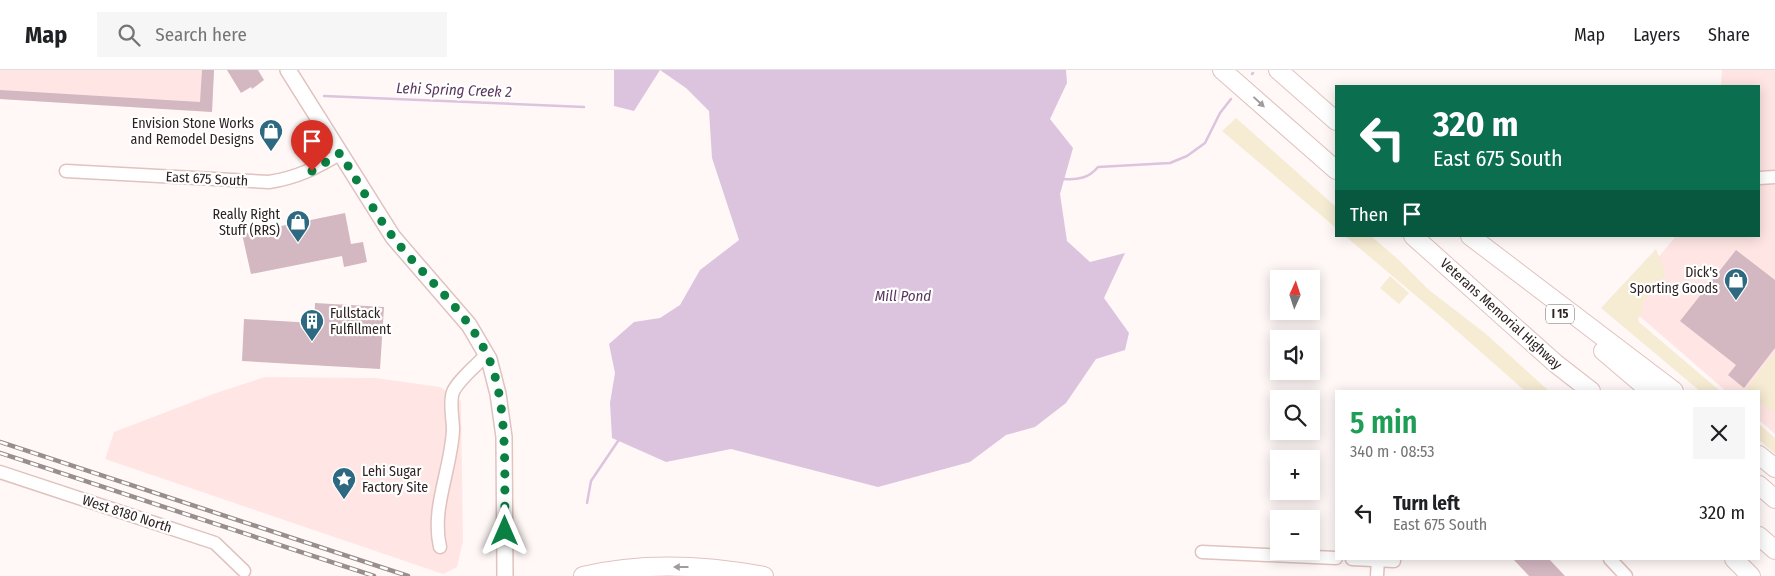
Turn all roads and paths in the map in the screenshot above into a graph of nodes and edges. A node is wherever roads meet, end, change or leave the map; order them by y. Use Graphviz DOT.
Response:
graph roads {
  1 [pos="288,70"];
  2 [pos="1222,70"];
  3 [pos="1278,70"];
  4 [pos="1335,120"];
  5 [pos="340,153"];
  6 [pos="1335,169"];
  7 [pos="66,171"];
  8 [pos="1775,177"];
  9 [pos="1760,178"];
  10 [pos="1414,237"];
  11 [pos="1471,237"];
  12 [pos="1471,237"];
  13 [pos="486,355"];
  14 [pos="1555,363"];
  15 [pos="1569,390"];
  16 [pos="1589,390"];
  17 [pos="1649,390"];
  18 [pos="1673,390"];
  19 [pos="1760,456"];
  20 [pos="1775,468"];
  21 [pos="0,472"];
  22 [pos="1760,486"];
  23 [pos="1775,499"];
  24 [pos="1760,537"];
  25 [pos="440,547"];
  26 [pos="1775,550"];
  27 [pos="1202,552"];
  28 [pos="1335,558"];
  29 [pos="1378,560"];
  30 [pos="1386,560"];
  31 [pos="1611,560"];
  32 [pos="1730,560"];
  33 [pos="1735,560"];
  34 [pos="1394,561"];
  35 [pos="244,571"];
  36 [pos="505,573"];
  37 [pos="584,576"];
  38 [pos="764,576"];
  39 [pos="1377,576"];
  40 [pos="1626,576"];
  41 [pos="1741,576"];
  42 [pos="1751,576"];
  1 -- 5 [label="main road"];
  2 -- 6 [label="highway, one-way"];
  3 -- 4 [label="highway"];
  5 -- 7 [label="street, East 675 South"];
  5 -- 13 [label="main road"];
  8 -- 9 [label="street"];
  10 -- 14 [label="highway, Veterans Memorial Highway"];
  11 -- 17 [label="highway, I 15"];
  12 -- 18 [label="highway"];
  13 -- 25 [label="street"];
  13 -- 36 [label="main road"];
  14 -- 15 [label="highway"];
  14 -- 16 [label="highway, Veterans Memorial Highway"];
  19 -- 20 [label="highway"];
  21 -- 35 [label="street, West 8180 North"];
  22 -- 23 [label="highway"];
  24 -- 26 [label="highway"];
  27 -- 28 [label="street"];
  29 -- 39 [label="street"];
  30 -- 34 [label="street"];
  31 -- 40 [label="street"];
  32 -- 41 [label="highway"];
  33 -- 42 [label="highway"];
  38 -- 37 [label="highway, one-way"];
}
